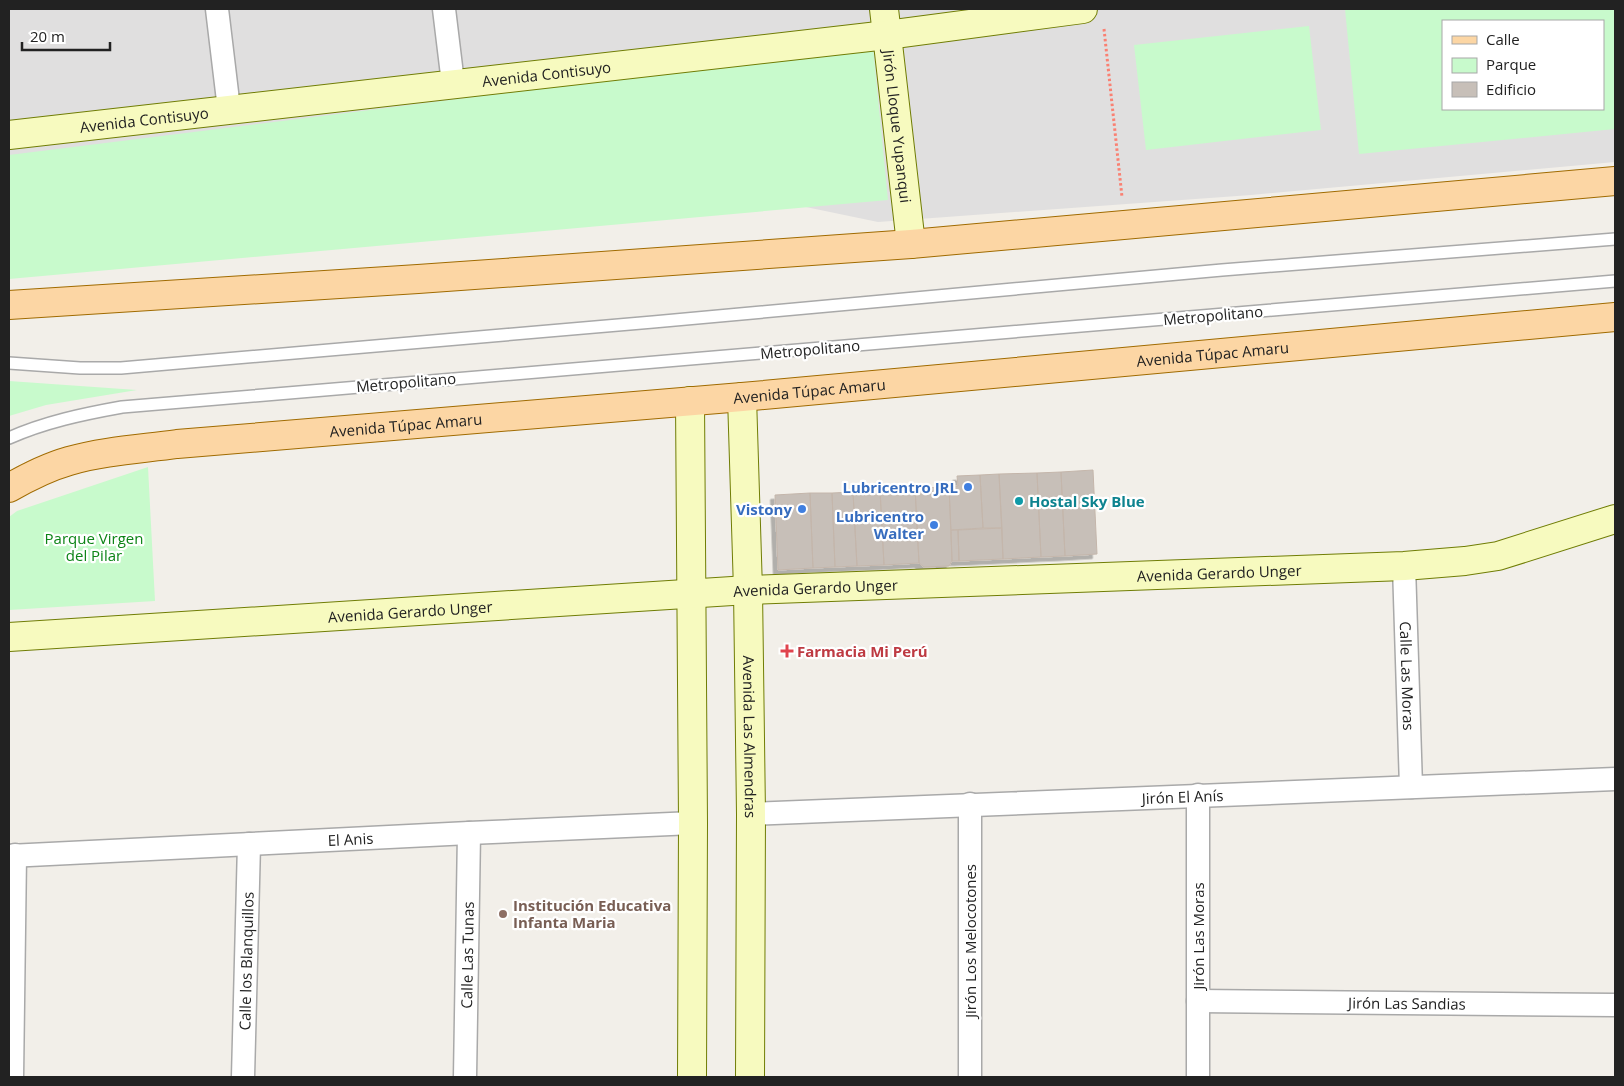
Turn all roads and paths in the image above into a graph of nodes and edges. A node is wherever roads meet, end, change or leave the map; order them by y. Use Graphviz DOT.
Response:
graph roads {
  1 [pos="217,9"];
  2 [pos="444,9"];
  3 [pos="1083,9"];
  4 [pos="886,22"];
  5 [pos="1104,28"];
  6 [pos="453,84"];
  7 [pos="229,109"];
  8 [pos="9,135"];
  9 [pos="1615,181"];
  10 [pos="1126,225"];
  11 [pos="1615,238"];
  12 [pos="911,244"];
  13 [pos="1615,281"];
  14 [pos="9,305"];
  15 [pos="1615,317"];
  16 [pos="9,363"];
  17 [pos="742,396"];
  18 [pos="690,401"];
  19 [pos="9,438"];
  20 [pos="9,488"];
  21 [pos="1615,518"];
  22 [pos="1404,566"];
  23 [pos="748,590"];
  24 [pos="692,593"];
  25 [pos="9,637"];
  26 [pos="1615,779"];
  27 [pos="1411,787"];
  28 [pos="1198,795"];
  29 [pos="970,804"];
  30 [pos="751,814"];
  31 [pos="693,823"];
  32 [pos="469,833"];
  33 [pos="249,844"];
  34 [pos="12,856"];
  35 [pos="1198,1001"];
  36 [pos="1615,1005"];
  37 [pos="12,1077"];
  38 [pos="243,1077"];
  39 [pos="465,1077"];
  40 [pos="692,1077"];
  41 [pos="750,1077"];
  42 [pos="970,1077"];
  43 [pos="1198,1077"];
  1 -- 7 [label="street"];
  2 -- 6 [label="street"];
  3 -- 4 [label="street, Avenida Contisuyo"];
  4 -- 6 [label="street, Avenida Contisuyo"];
  4 -- 12 [label="street, Jirón Lloque Yupanqui"];
  5 -- 10 [label="path"];
  6 -- 7 [label="street, Avenida Contisuyo"];
  7 -- 8 [label="street, Avenida Contisuyo"];
  9 -- 10 [label="main road"];
  10 -- 12 [label="main road"];
  11 -- 16 [label="lane"];
  12 -- 14 [label="main road"];
  13 -- 19 [label="lane, Metropolitano"];
  15 -- 17 [label="main road, Avenida Túpac Amaru"];
  17 -- 18 [label="main road, Avenida Túpac Amaru"];
  17 -- 23 [label="street, Avenida Las Almendras"];
  18 -- 20 [label="main road, Avenida Túpac Amaru"];
  18 -- 24 [label="street"];
  21 -- 22 [label="street, Avenida Gerardo Unger"];
  22 -- 23 [label="street, Avenida Gerardo Unger"];
  22 -- 27 [label="street, Calle Las Moras"];
  23 -- 24 [label="street, Avenida Gerardo Unger"];
  23 -- 30 [label="street, Avenida Las Almendras"];
  24 -- 25 [label="street, Avenida Gerardo Unger"];
  24 -- 31 [label="street"];
  26 -- 27 [label="street, Jirón El Anís"];
  27 -- 28 [label="street, Jirón El Anís"];
  28 -- 29 [label="street, Jirón El Anís"];
  28 -- 35 [label="street, Jirón Las Moras"];
  29 -- 30 [label="street, Jirón El Anís"];
  29 -- 42 [label="street, Jirón Los Melocotones"];
  30 -- 41 [label="street, Avenida Las Almendras"];
  31 -- 32 [label="street, El Anis"];
  31 -- 40 [label="street"];
  32 -- 33 [label="street, El Anis"];
  32 -- 39 [label="street, Calle Las Tunas"];
  33 -- 34 [label="street, El Anis"];
  33 -- 38 [label="street, Calle los Blanquillos"];
  34 -- 37 [label="street"];
  35 -- 36 [label="street, Jirón Las Sandias"];
  35 -- 43 [label="street, Jirón Las Moras"];
}
